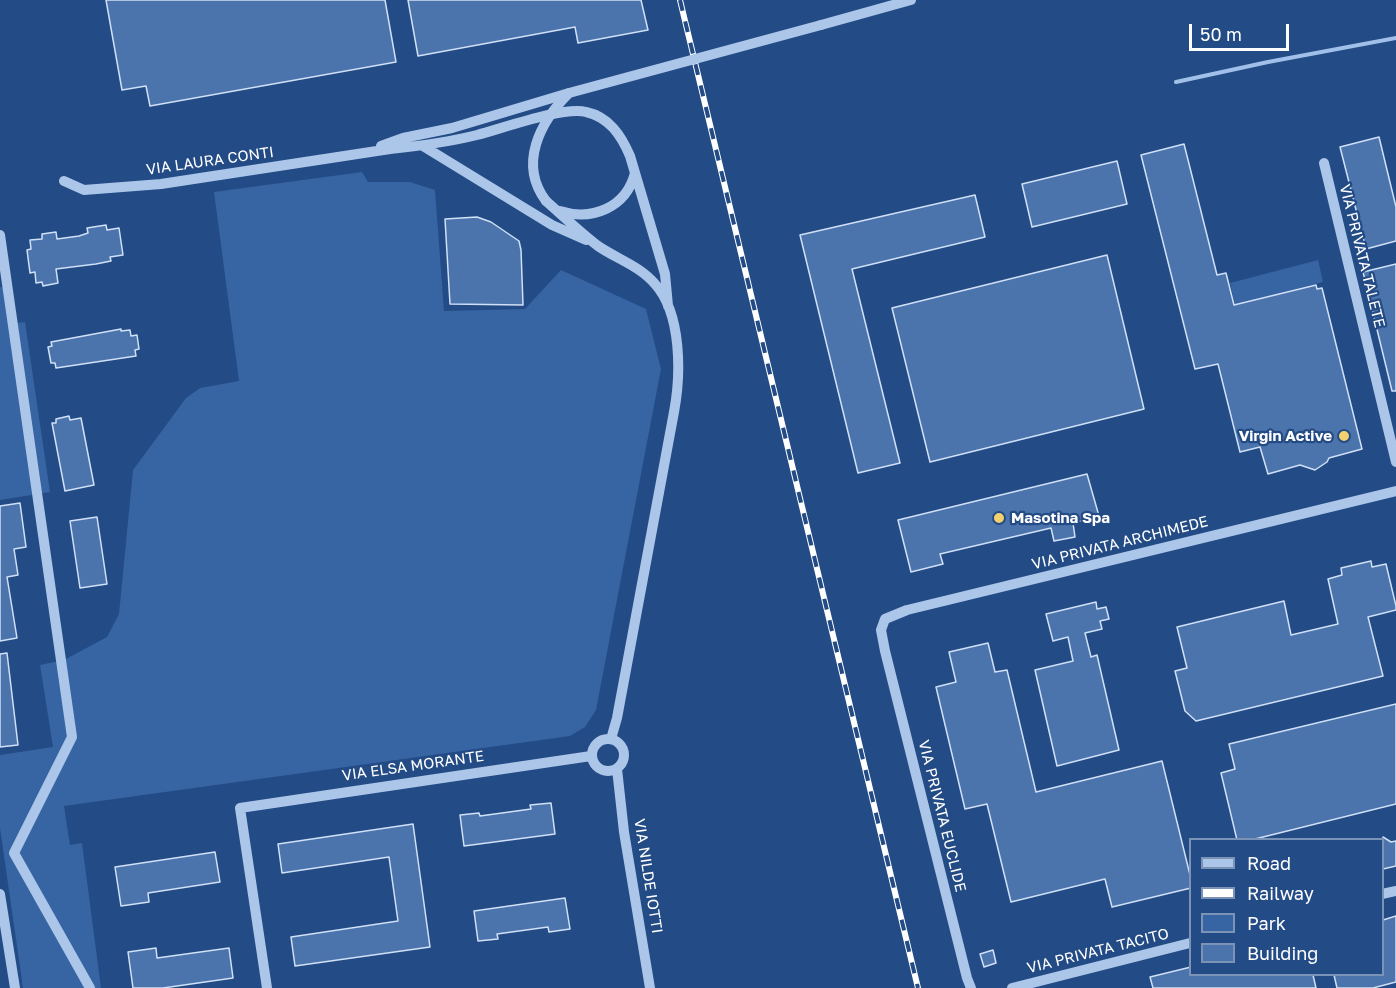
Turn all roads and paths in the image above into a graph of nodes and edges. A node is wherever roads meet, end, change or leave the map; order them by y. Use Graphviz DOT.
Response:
graph roads {
  1 [pos="911,0"];
  2 [pos="569,93"];
  3 [pos="423,146"];
  4 [pos="363,153"];
  5 [pos="1324,163"];
  6 [pos="635,173"];
  7 [pos="64,181"];
  8 [pos="556,209"];
  9 [pos="0,235"];
  10 [pos="599,246"];
  11 [pos="668,306"];
  12 [pos="1396,462"];
  13 [pos="1396,491"];
  14 [pos="885,651"];
  15 [pos="611,739"];
  16 [pos="591,756"];
  17 [pos="617,769"];
  18 [pos="0,894"];
  19 [pos="1189,944"];
  20 [pos="15,988"];
  21 [pos="90,988"];
  22 [pos="267,988"];
  23 [pos="650,988"];
  24 [pos="972,988"];
  25 [pos="1012,988"];
  1 -- 2 [label="street, bridge"];
  2 -- 4 [label="street"];
  2 -- 8 [label="street, bridge"];
  3 -- 4 [label="street"];
  3 -- 6 [label="street"];
  3 -- 10 [label="street"];
  4 -- 7 [label="street, VIA LAURA CONTI"];
  5 -- 12 [label="street, VIA PRIVATA TALETE"];
  6 -- 8 [label="street"];
  6 -- 11 [label="street"];
  8 -- 10 [label="street"];
  9 -- 21 [label="street"];
  10 -- 11 [label="street"];
  11 -- 15 [label="street"];
  13 -- 14 [label="street, VIA PRIVATA ARCHIMEDE"];
  14 -- 24 [label="street, VIA PRIVATA EUCLIDE"];
  15 -- 16 [label="street"];
  15 -- 17 [label="street"];
  16 -- 17 [label="street"];
  16 -- 22 [label="street, VIA ELSA MORANTE"];
  17 -- 23 [label="street, VIA NILDE IOTTI"];
  18 -- 20 [label="street"];
  19 -- 25 [label="street, VIA PRIVATA TACITO"];
}
